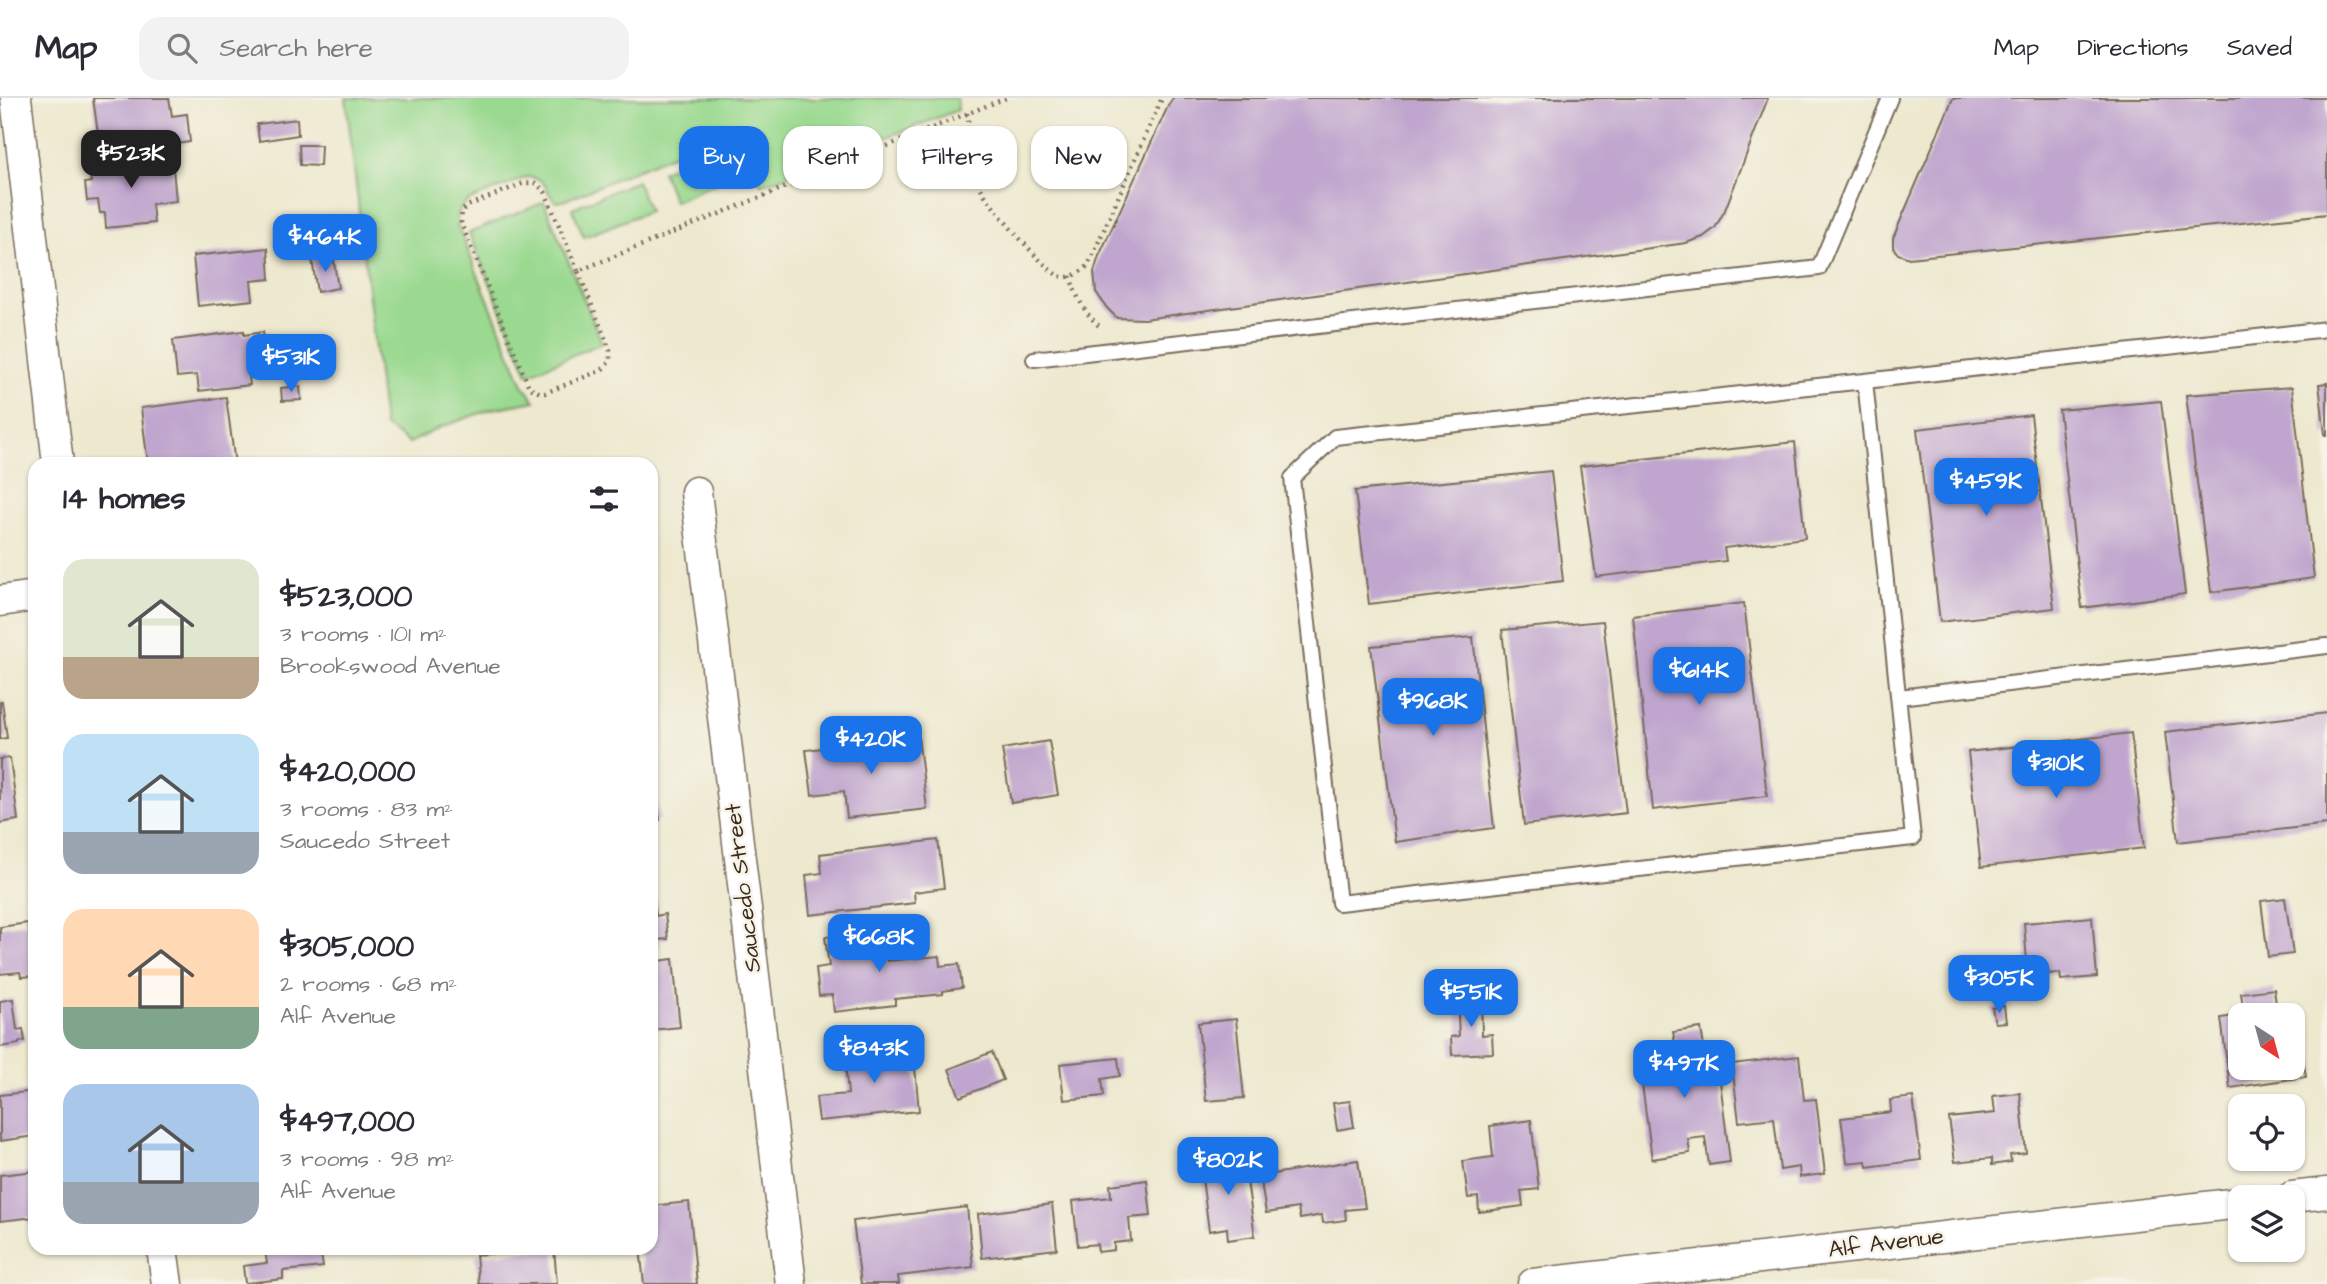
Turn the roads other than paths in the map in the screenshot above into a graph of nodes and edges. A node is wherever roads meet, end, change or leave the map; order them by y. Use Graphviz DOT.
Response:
graph roads {
  1 [pos="16,98"];
  2 [pos="1890,98"];
  3 [pos="2327,329"];
  4 [pos="1034,359"];
  5 [pos="1865,381"];
  6 [pos="57,457"];
  7 [pos="695,492"];
  8 [pos="28,597"];
  9 [pos="0,601"];
  10 [pos="2327,646"];
  11 [pos="1899,697"];
  12 [pos="2327,1193"];
  13 [pos="2305,1196"];
  14 [pos="2228,1204"];
  15 [pos="163,1255"];
  16 [pos="167,1284"];
  17 [pos="791,1284"];
  18 [pos="1533,1284"];
  1 -- 6 [label="street"];
  2 -- 4 [label="lane"];
  3 -- 5 [label="lane"];
  5 -- 11 [label="lane"];
  5 -- 11 [label="lane"];
  7 -- 17 [label="street, Saucedo Street"];
  8 -- 9 [label="street"];
  10 -- 11 [label="lane"];
  12 -- 13 [label="street"];
  14 -- 18 [label="street, Alf Avenue"];
  15 -- 16 [label="street"];
}
